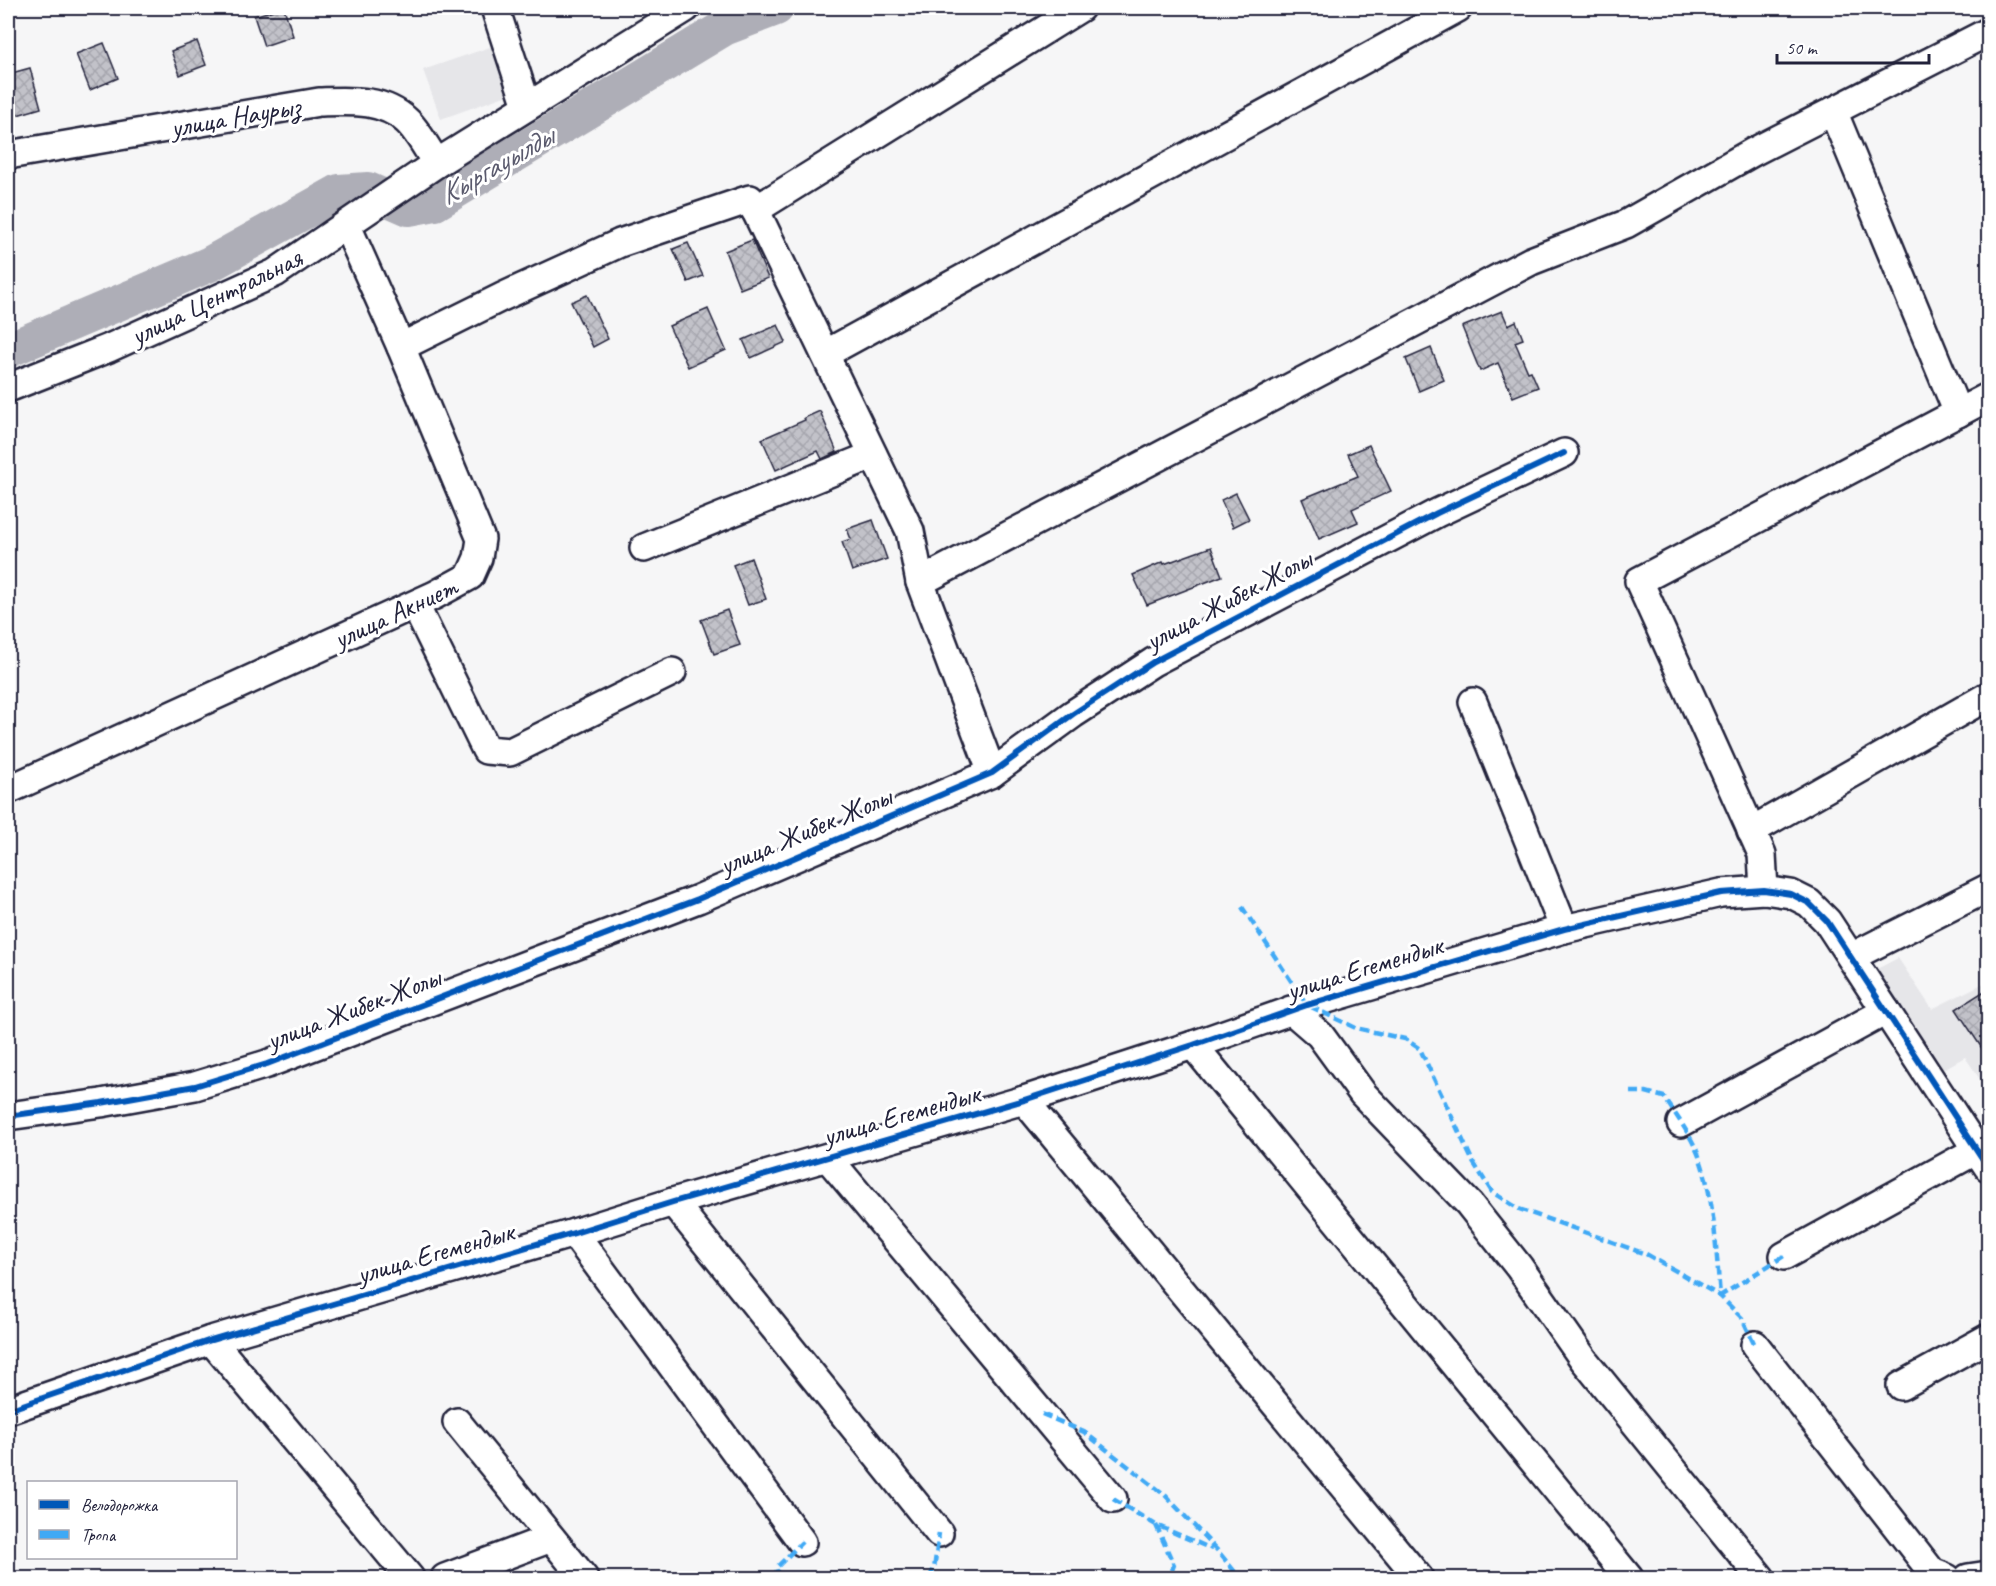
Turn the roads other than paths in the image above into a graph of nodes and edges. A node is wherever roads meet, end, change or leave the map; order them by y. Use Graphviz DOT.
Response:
graph roads {
  1 [pos="495,8"];
  2 [pos="686,8"];
  3 [pos="1080,8"];
  4 [pos="1458,8"];
  5 [pos="1989,32"];
  6 [pos="527,106"];
  7 [pos="1833,111"];
  8 [pos="8,154"];
  9 [pos="437,163"];
  10 [pos="755,210"];
  11 [pos="357,218"];
  12 [pos="402,347"];
  13 [pos="825,354"];
  14 [pos="8,388"];
  15 [pos="1989,397"];
  16 [pos="1958,413"];
  17 [pos="1564,453"];
  18 [pos="873,455"];
  19 [pos="644,548"];
  20 [pos="920,582"];
  21 [pos="415,605"];
  22 [pos="672,672"];
  23 [pos="1989,696"];
  24 [pos="1473,702"];
  25 [pos="992,773"];
  26 [pos="8,789"];
  27 [pos="1751,831"];
  28 [pos="1989,888"];
  29 [pos="1764,890"];
  30 [pos="1564,929"];
  31 [pos="1851,957"];
  32 [pos="1291,1010"];
  33 [pos="1886,1011"];
  34 [pos="1192,1045"];
  35 [pos="1024,1100"];
  36 [pos="8,1116"];
  37 [pos="1682,1123"];
  38 [pos="828,1158"];
  39 [pos="1983,1159"];
  40 [pos="673,1202"];
  41 [pos="574,1233"];
  42 [pos="1784,1256"];
  43 [pos="1989,1338"];
  44 [pos="211,1340"];
  45 [pos="1755,1345"];
  46 [pos="1901,1386"];
  47 [pos="8,1410"];
  48 [pos="457,1422"];
  49 [pos="1113,1499"];
  50 [pos="939,1533"];
  51 [pos="551,1538"];
  52 [pos="802,1542"];
  53 [pos="1989,1575"];
  54 [pos="410,1578"];
  55 [pos="445,1578"];
  56 [pos="584,1578"];
  57 [pos="1419,1578"];
  58 [pos="1629,1578"];
  59 [pos="1761,1578"];
  60 [pos="1947,1578"];
  61 [pos="1968,1578"];
  1 -- 6 [label="street"];
  2 -- 6 [label="street, улица Центральная"];
  3 -- 10 [label="street"];
  4 -- 13 [label="street"];
  5 -- 7 [label="street"];
  6 -- 9 [label="street, улица Центральная"];
  7 -- 16 [label="street"];
  7 -- 20 [label="street"];
  8 -- 9 [label="street, улица Наурыз"];
  9 -- 11 [label="street, улица Центральная"];
  10 -- 12 [label="street"];
  10 -- 13 [label="street"];
  11 -- 12 [label="street, улица Акниет"];
  11 -- 14 [label="street, улица Центральная"];
  12 -- 21 [label="street, улица Акниет"];
  13 -- 18 [label="street"];
  15 -- 16 [label="street"];
  16 -- 27 [label="street"];
  17 -- 25 [label="street, улица Жибек Жолы"];
  18 -- 19 [label="street"];
  18 -- 20 [label="street"];
  20 -- 25 [label="street"];
  21 -- 22 [label="street"];
  21 -- 26 [label="street, улица Акниет"];
  23 -- 27 [label="street"];
  24 -- 30 [label="street"];
  25 -- 36 [label="street, улица Жибек Жолы"];
  27 -- 29 [label="street"];
  28 -- 31 [label="street"];
  29 -- 30 [label="street, улица Егемендык"];
  29 -- 31 [label="street, улица Егемендык"];
  30 -- 32 [label="street, улица Егемендык"];
  31 -- 33 [label="street"];
  32 -- 34 [label="street, улица Егемендык"];
  32 -- 59 [label="street"];
  33 -- 37 [label="street"];
  33 -- 39 [label="street"];
  34 -- 35 [label="street, улица Егемендык"];
  34 -- 58 [label="street"];
  35 -- 38 [label="street, улица Егемендык"];
  35 -- 57 [label="street"];
  38 -- 40 [label="street, улица Егемендык"];
  38 -- 49 [label="street"];
  39 -- 42 [label="street"];
  40 -- 41 [label="street, улица Егемендык"];
  40 -- 50 [label="street"];
  41 -- 44 [label="street, улица Егемендык"];
  41 -- 52 [label="street"];
  43 -- 46 [label="street"];
  44 -- 47 [label="street, улица Егемендык"];
  44 -- 54 [label="street"];
  45 -- 60 [label="street"];
  48 -- 51 [label="street"];
  51 -- 55 [label="street"];
  51 -- 56 [label="street"];
  53 -- 61 [label="street"];
}
